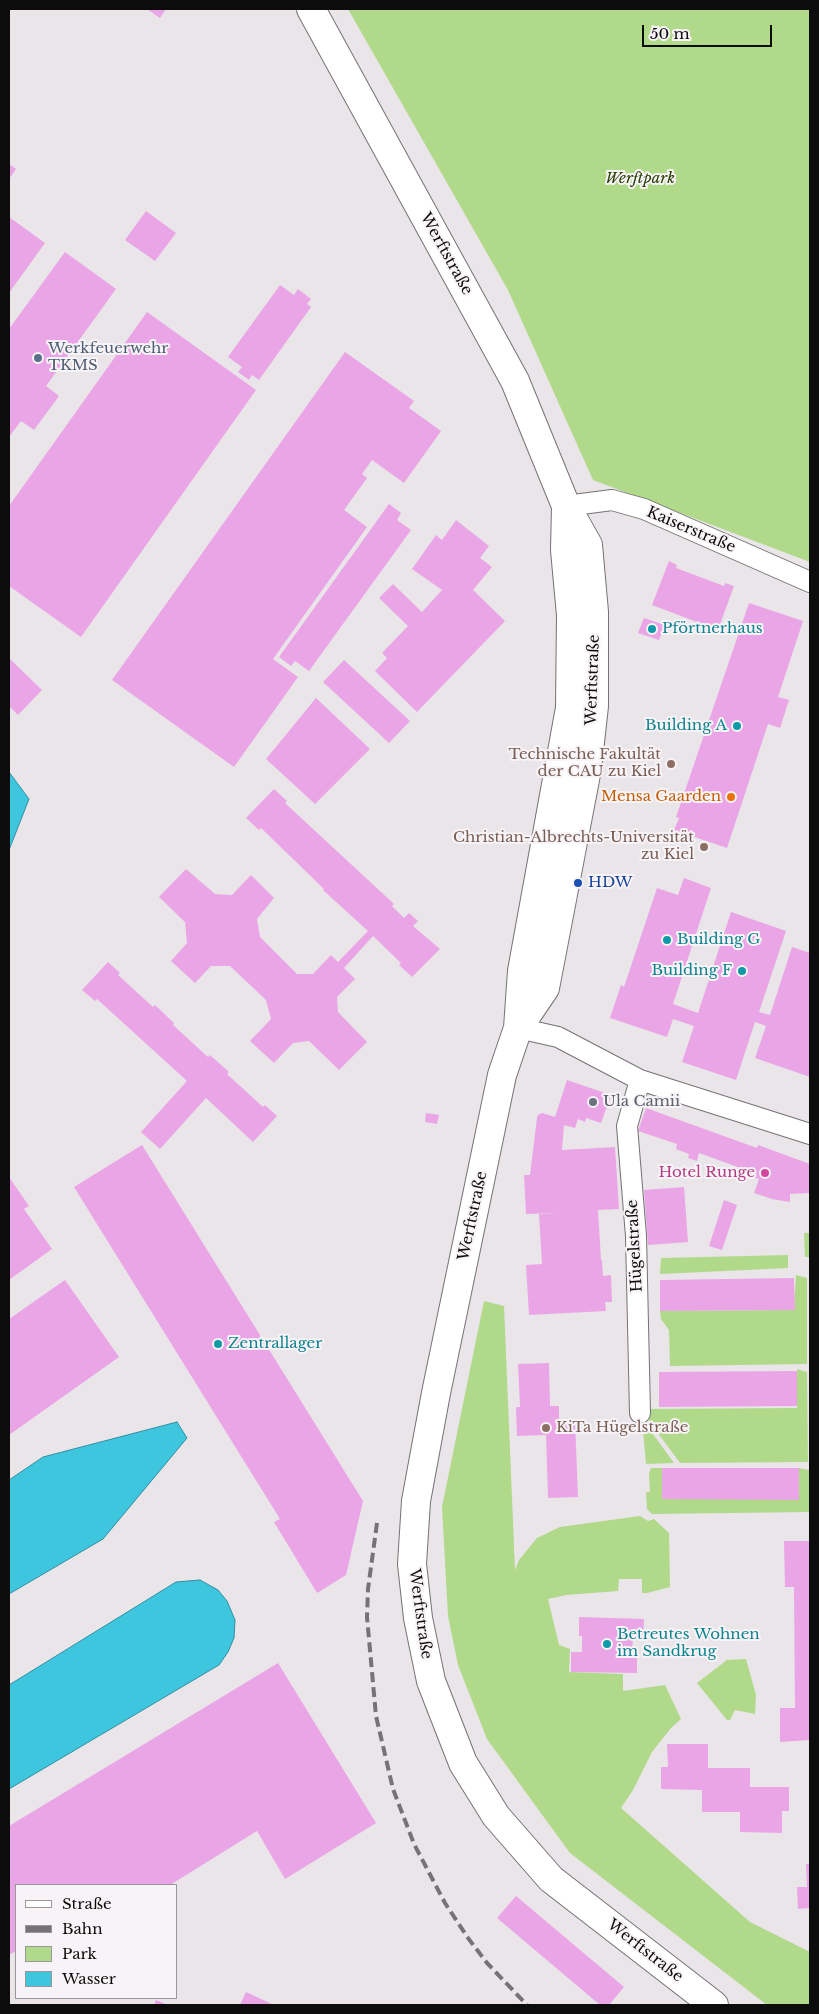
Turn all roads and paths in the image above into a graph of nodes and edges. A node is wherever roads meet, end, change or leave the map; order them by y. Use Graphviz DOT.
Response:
graph roads {
  1 [pos="311,9"];
  2 [pos="566,506"];
  3 [pos="810,582"];
  4 [pos="518,1028"];
  5 [pos="640,1080"];
  6 [pos="810,1134"];
  7 [pos="640,1413"];
  8 [pos="714,2005"];
  1 -- 2 [label="main road, Werftstraße"];
  2 -- 3 [label="street, Kaiserstraße"];
  2 -- 4 [label="main road, Werftstraße"];
  4 -- 5 [label="street"];
  4 -- 8 [label="main road, Werftstraße"];
  5 -- 6 [label="street"];
  5 -- 7 [label="street, Hügelstraße"];
}
